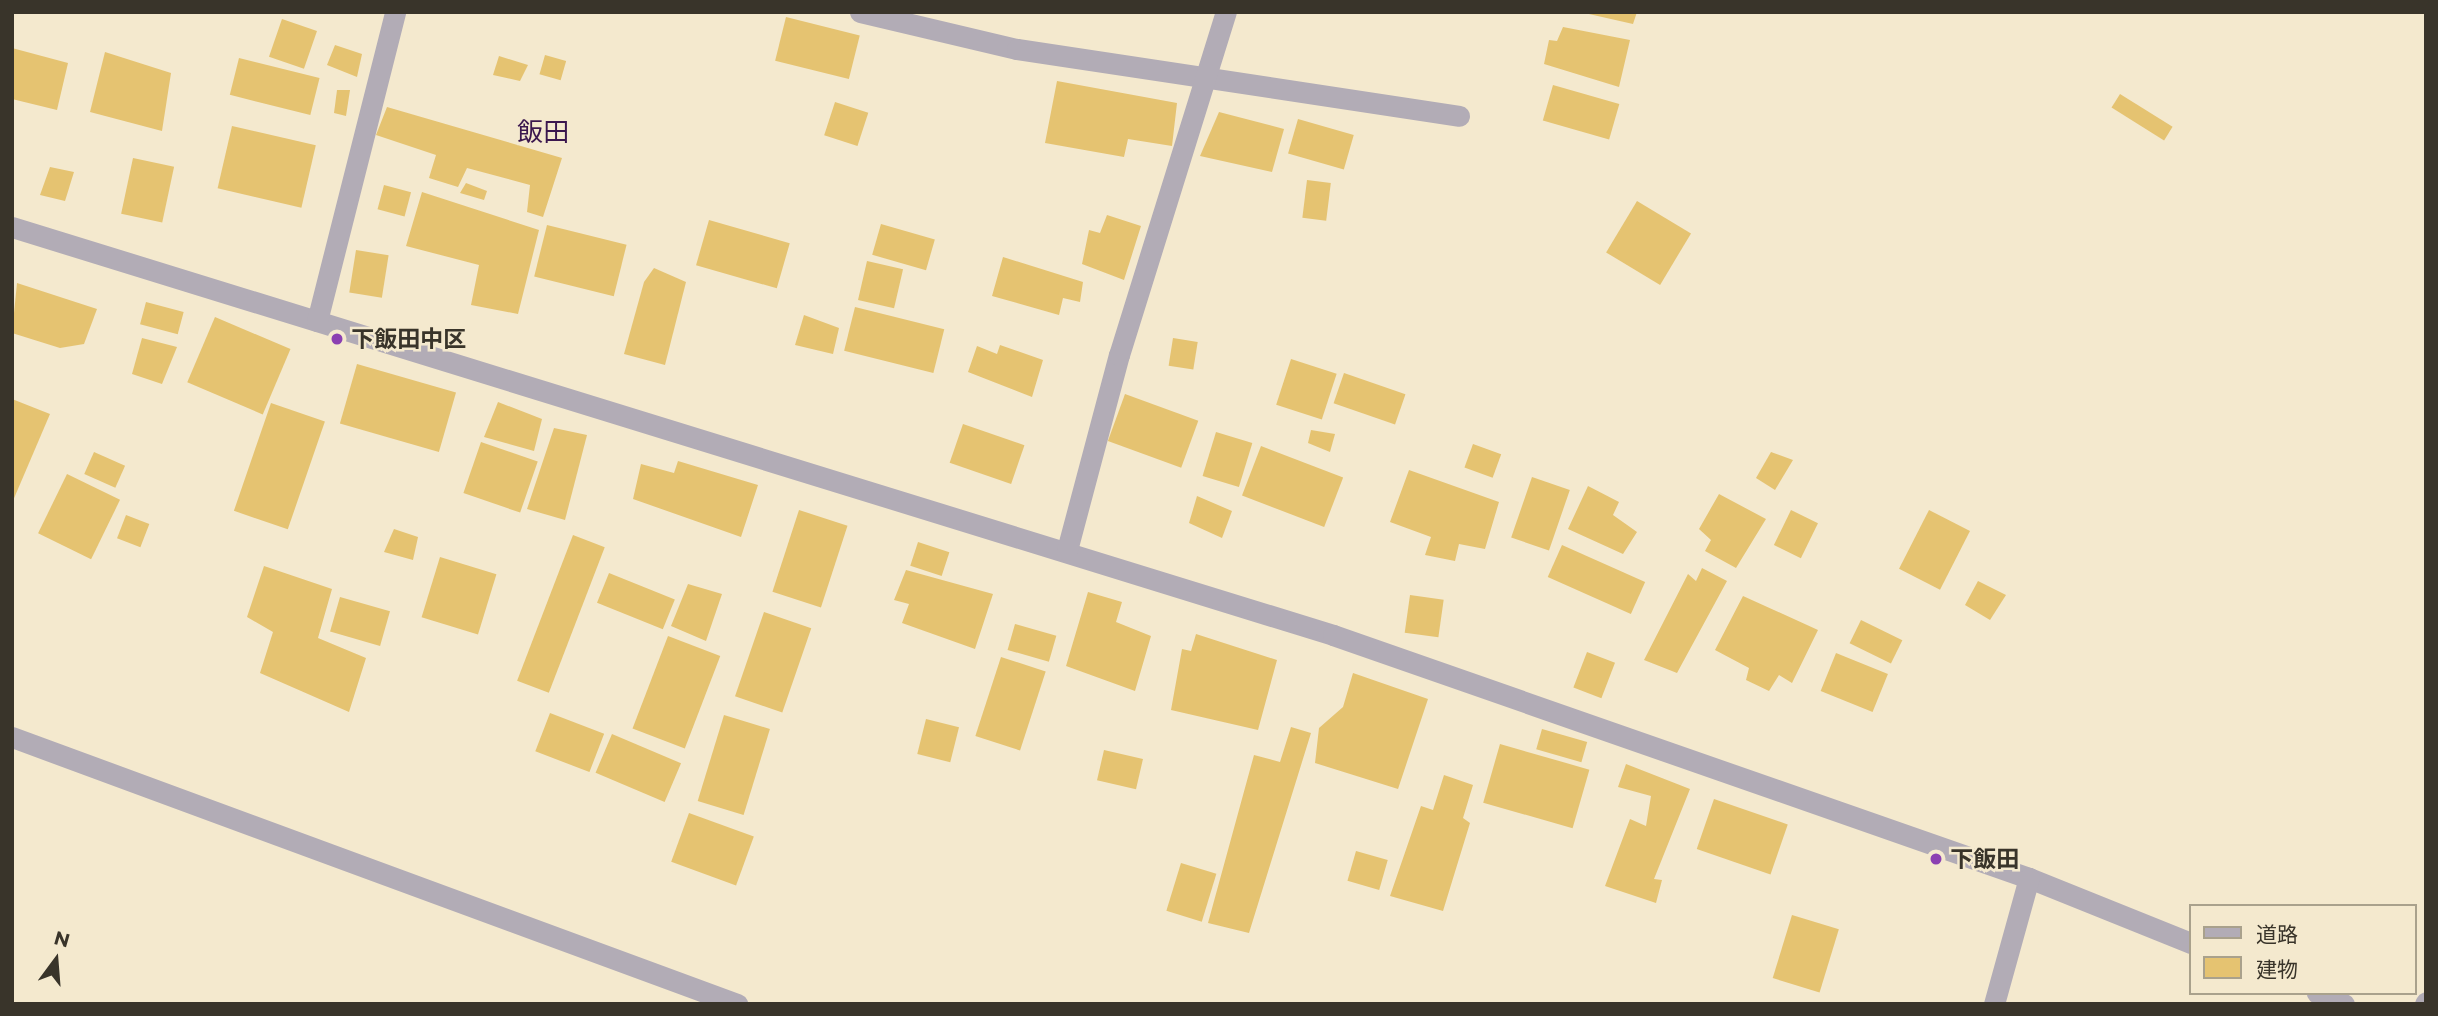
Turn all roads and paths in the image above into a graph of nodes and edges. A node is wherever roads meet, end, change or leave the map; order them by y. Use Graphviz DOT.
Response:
graph roads {
  1 [pos="395,12"];
  2 [pos="860,12"];
  3 [pos="1226,12"];
  4 [pos="1209,78"];
  5 [pos="1459,116"];
  6 [pos="12,227"];
  7 [pos="317,321"];
  8 [pos="1067,550"];
  9 [pos="12,737"];
  10 [pos="2029,878"];
  11 [pos="2190,943"];
  12 [pos="2322,995"];
  13 [pos="737,1004"];
  14 [pos="1994,1004"];
  15 [pos="2344,1004"];
  1 -- 7 [label="street"];
  2 -- 4 [label="street"];
  3 -- 4 [label="street"];
  4 -- 5 [label="street"];
  4 -- 8 [label="street"];
  6 -- 7 [label="street"];
  7 -- 8 [label="street"];
  8 -- 10 [label="street"];
  9 -- 13 [label="street"];
  10 -- 11 [label="street"];
  10 -- 14 [label="street"];
  12 -- 15 [label="street"];
}
